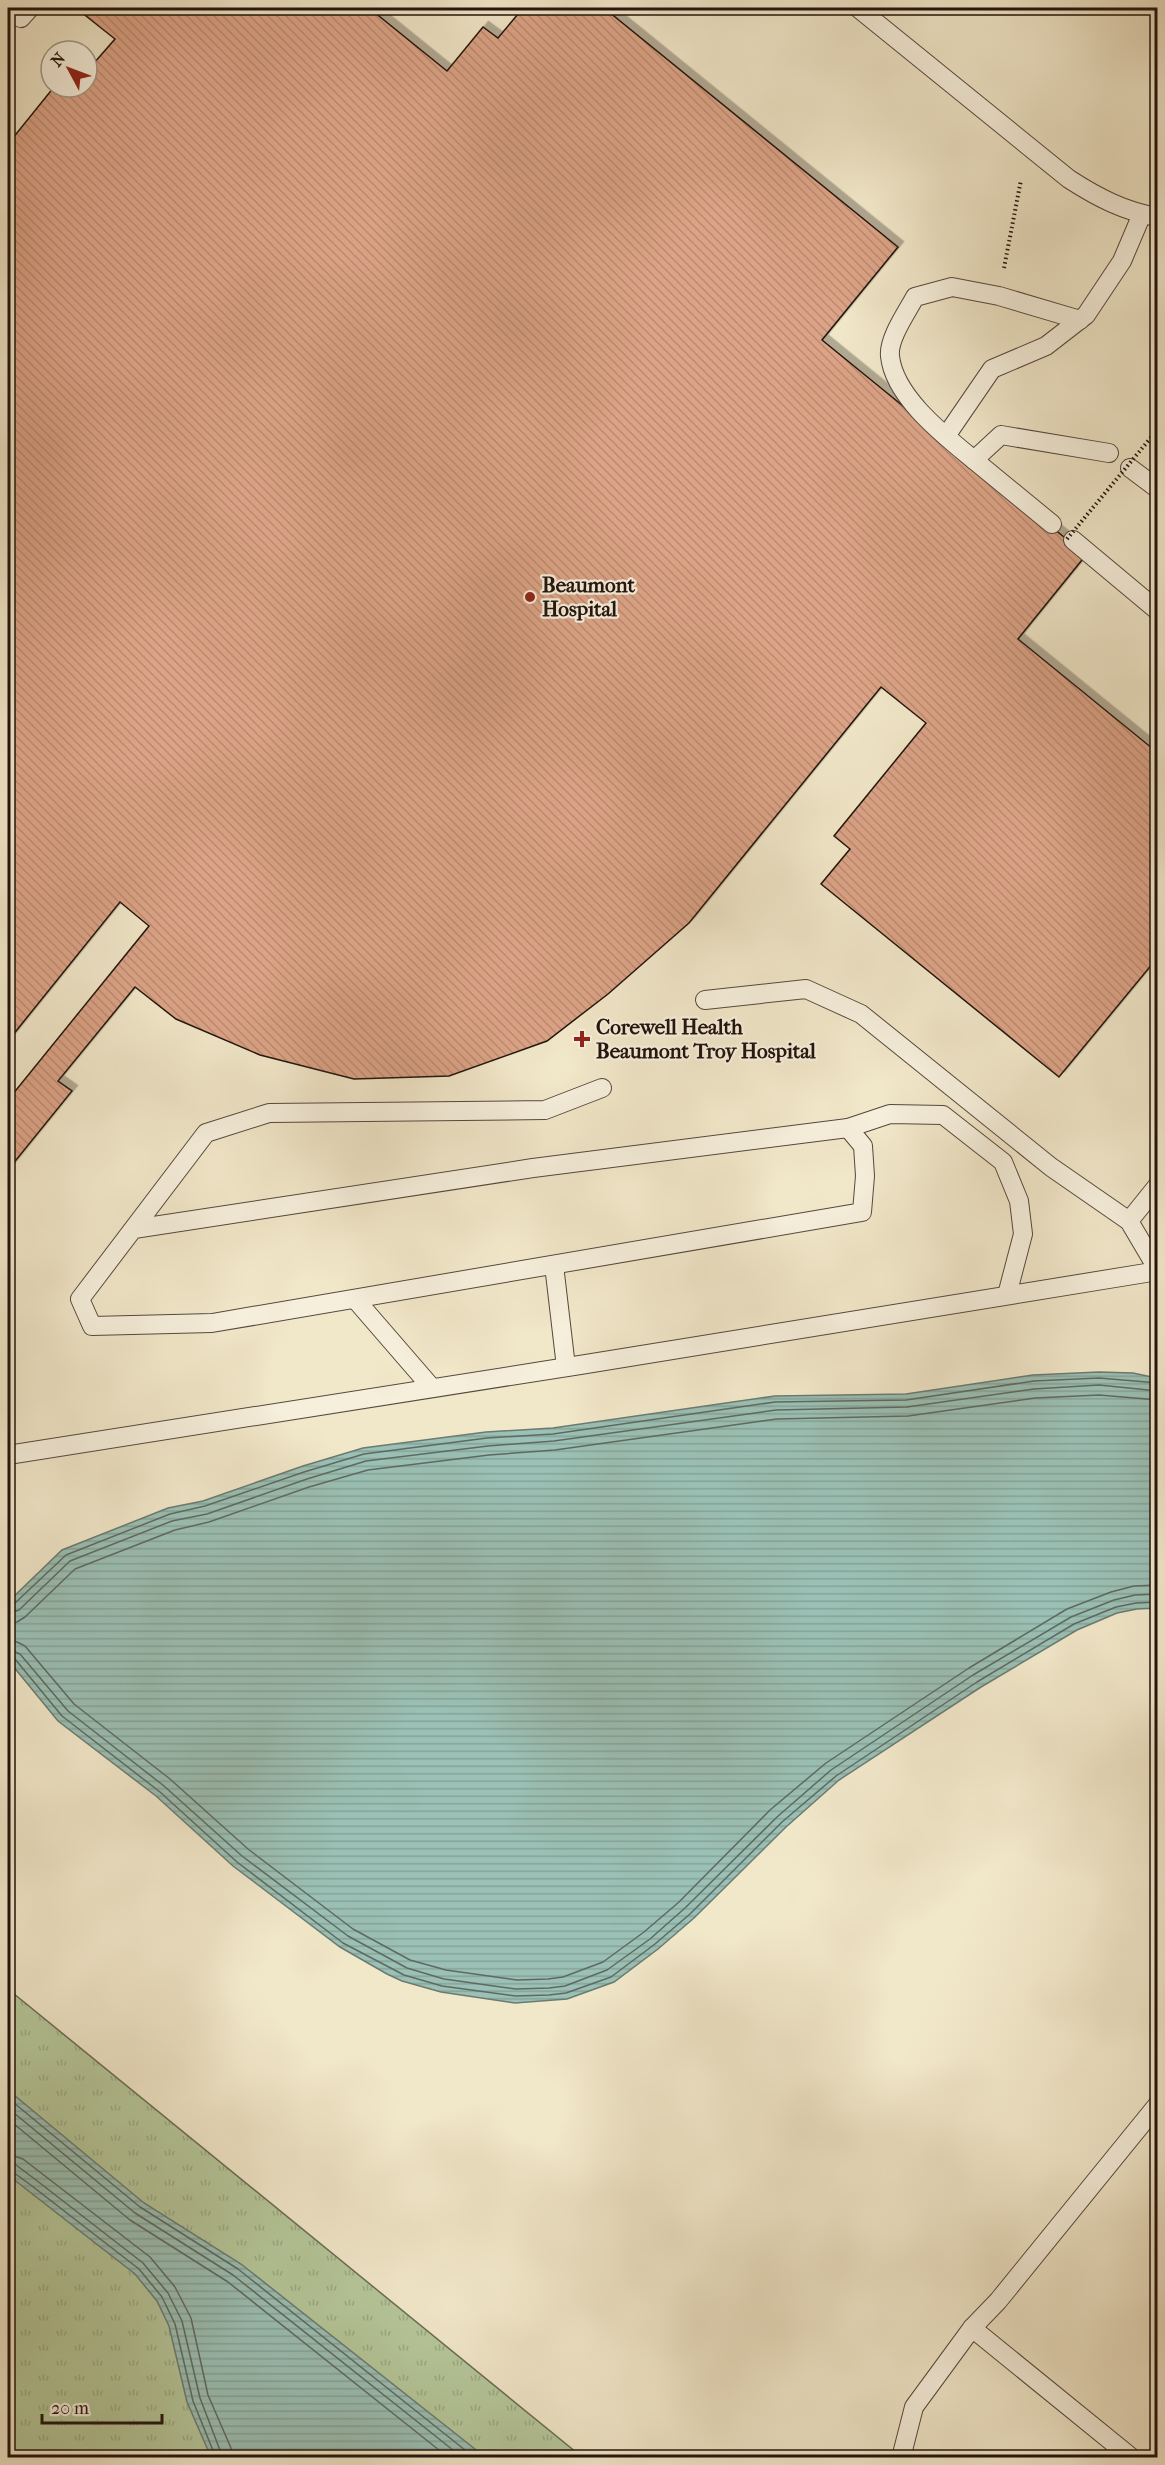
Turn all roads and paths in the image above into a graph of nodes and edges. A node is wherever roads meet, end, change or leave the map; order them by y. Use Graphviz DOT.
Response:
graph roads {
  1 [pos="30,8"];
  2 [pos="858,8"];
  3 [pos="8,13"];
  4 [pos="1021,180"];
  5 [pos="1150,216"];
  6 [pos="999,296"];
  7 [pos="1080,320"];
  8 [pos="1158,429"];
  9 [pos="946,436"];
  10 [pos="1109,453"];
  11 [pos="974,460"];
  12 [pos="1130,468"];
  13 [pos="1158,489"];
  14 [pos="1052,524"];
  15 [pos="1070,540"];
  16 [pos="1158,611"];
  17 [pos="705,1000"];
  18 [pos="602,1088"];
  19 [pos="848,1128"];
  20 [pos="1158,1185"];
  21 [pos="1128,1221"];
  22 [pos="134,1229"];
  23 [pos="554,1264"];
  24 [pos="1158,1271"];
  25 [pos="1007,1295"];
  26 [pos="356,1299"];
  27 [pos="567,1368"];
  28 [pos="432,1388"];
  29 [pos="8,1455"];
  30 [pos="1158,2104"];
  31 [pos="972,2328"];
  32 [pos="901,2457"];
  33 [pos="1132,2457"];
  1 -- 3 [label="lane"];
  2 -- 5 [label="lane"];
  4 -- 6 [label="path"];
  5 -- 7 [label="lane"];
  6 -- 7 [label="lane"];
  6 -- 9 [label="lane"];
  7 -- 9 [label="lane"];
  8 -- 15 [label="path, bridge"];
  9 -- 11 [label="lane"];
  10 -- 11 [label="lane"];
  11 -- 14 [label="lane"];
  12 -- 13 [label="lane"];
  15 -- 16 [label="lane"];
  17 -- 21 [label="lane"];
  18 -- 22 [label="lane"];
  19 -- 22 [label="lane"];
  19 -- 23 [label="lane"];
  19 -- 25 [label="lane"];
  20 -- 21 [label="lane"];
  21 -- 24 [label="lane"];
  22 -- 26 [label="lane"];
  23 -- 26 [label="lane"];
  23 -- 27 [label="lane"];
  24 -- 25 [label="lane"];
  25 -- 27 [label="lane"];
  26 -- 28 [label="lane"];
  27 -- 28 [label="lane"];
  28 -- 29 [label="lane"];
  30 -- 31 [label="lane"];
  31 -- 32 [label="lane"];
  31 -- 33 [label="lane"];
}
